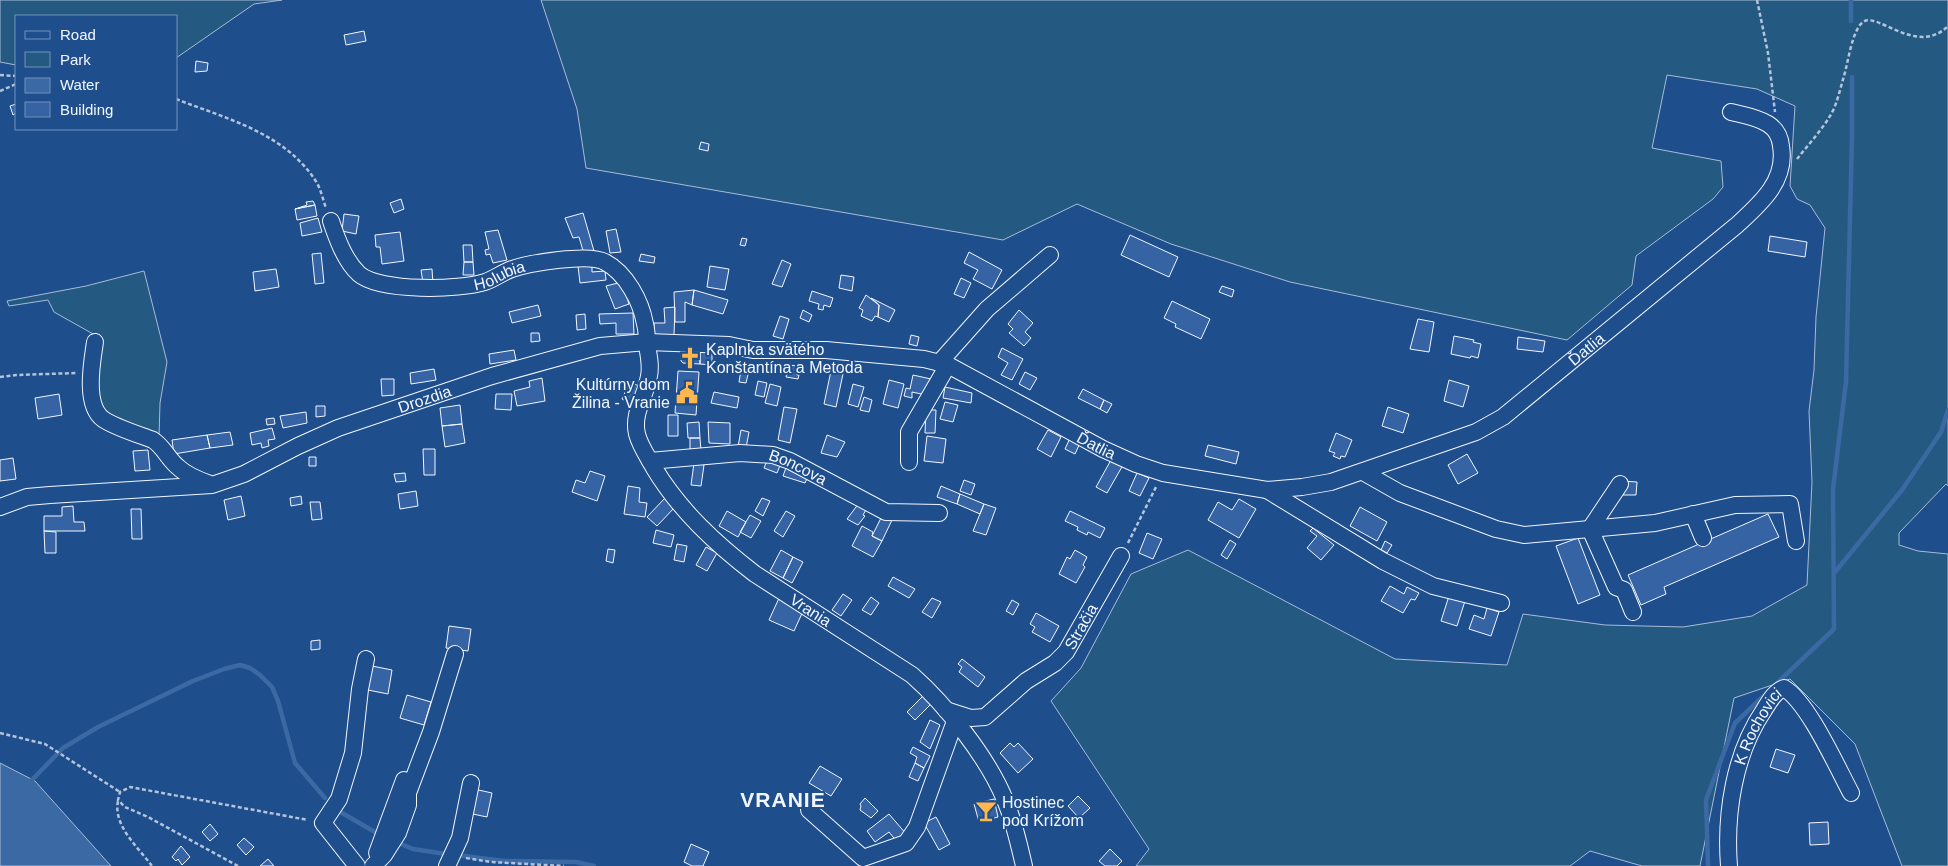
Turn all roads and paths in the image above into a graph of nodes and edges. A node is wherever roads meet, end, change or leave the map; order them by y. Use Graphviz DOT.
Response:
graph roads {
  1 [pos="1757,0"];
  2 [pos="1948,26"];
  3 [pos="0,75"];
  4 [pos="15,76"];
  5 [pos="15,84"];
  6 [pos="0,91"];
  7 [pos="178,100"];
  8 [pos="1731,112"];
  9 [pos="1776,130"];
  10 [pos="1778,177"];
  11 [pos="331,221"];
  12 [pos="1050,254"];
  13 [pos="95,342"];
  14 [pos="647,342"];
  15 [pos="943,364"];
  16 [pos="91,373"];
  17 [pos="0,378"];
  18 [pos="650,461"];
  19 [pos="909,462"];
  20 [pos="1363,472"];
  21 [pos="1163,473"];
  22 [pos="1620,484"];
  23 [pos="212,485"];
  24 [pos="1267,490"];
  25 [pos="0,506"];
  26 [pos="939,513"];
  27 [pos="1693,514"];
  28 [pos="1590,529"];
  29 [pos="1703,538"];
  30 [pos="1796,541"];
  31 [pos="1121,556"];
  32 [pos="1501,603"];
  33 [pos="1633,612"];
  34 [pos="455,654"];
  35 [pos="366,659"];
  36 [pos="951,716"];
  37 [pos="0,733"];
  38 [pos="419,734"];
  39 [pos="471,783"];
  40 [pos="120,792"];
  41 [pos="1851,793"];
  42 [pos="118,800"];
  43 [pos="809,810"];
  44 [pos="322,823"];
  45 [pos="450,862"];
  46 [pos="152,866"];
  47 [pos="238,866"];
  48 [pos="357,866"];
  49 [pos="371,866"];
  50 [pos="564,866"];
  51 [pos="1024,866"];
  52 [pos="1729,866"];
  1 -- 9 [label="path"];
  2 -- 10 [label="path"];
  3 -- 4 [label="path"];
  5 -- 6 [label="path"];
  7 -- 11 [label="path"];
  8 -- 9 [label="street"];
  9 -- 10 [label="street, Ďatlia"];
  10 -- 20 [label="street, Ďatlia"];
  11 -- 14 [label="street, Holubia"];
  12 -- 15 [label="street"];
  13 -- 16 [label="street"];
  14 -- 15 [label="street, Ďatlia"];
  14 -- 18 [label="street, Vrania"];
  14 -- 23 [label="street, Drozdia"];
  15 -- 19 [label="street"];
  15 -- 21 [label="street, Ďatlia"];
  16 -- 17 [label="path"];
  16 -- 23 [label="street"];
  18 -- 26 [label="street, Boncova"];
  18 -- 36 [label="street, Vrania"];
  20 -- 24 [label="street, Ďatlia"];
  20 -- 28 [label="street"];
  21 -- 24 [label="street, Ďatlia"];
  21 -- 31 [label="path"];
  22 -- 28 [label="street"];
  23 -- 25 [label="street, Drozdia"];
  24 -- 32 [label="street, Ďatlia"];
  27 -- 28 [label="street"];
  27 -- 29 [label="street"];
  27 -- 30 [label="street"];
  28 -- 33 [label="street"];
  31 -- 36 [label="street, Stračia"];
  34 -- 49 [label="street"];
  35 -- 44 [label="street"];
  36 -- 43 [label="street"];
  36 -- 51 [label="street, Vrania"];
  37 -- 40 [label="path"];
  38 -- 49 [label="street"];
  39 -- 45 [label="street"];
  40 -- 42 [label="path"];
  40 -- 44 [label="path"];
  41 -- 52 [label="street, K Rochovici"];
  42 -- 46 [label="path"];
  42 -- 47 [label="path"];
  44 -- 48 [label="street"];
  45 -- 50 [label="path"];
}
